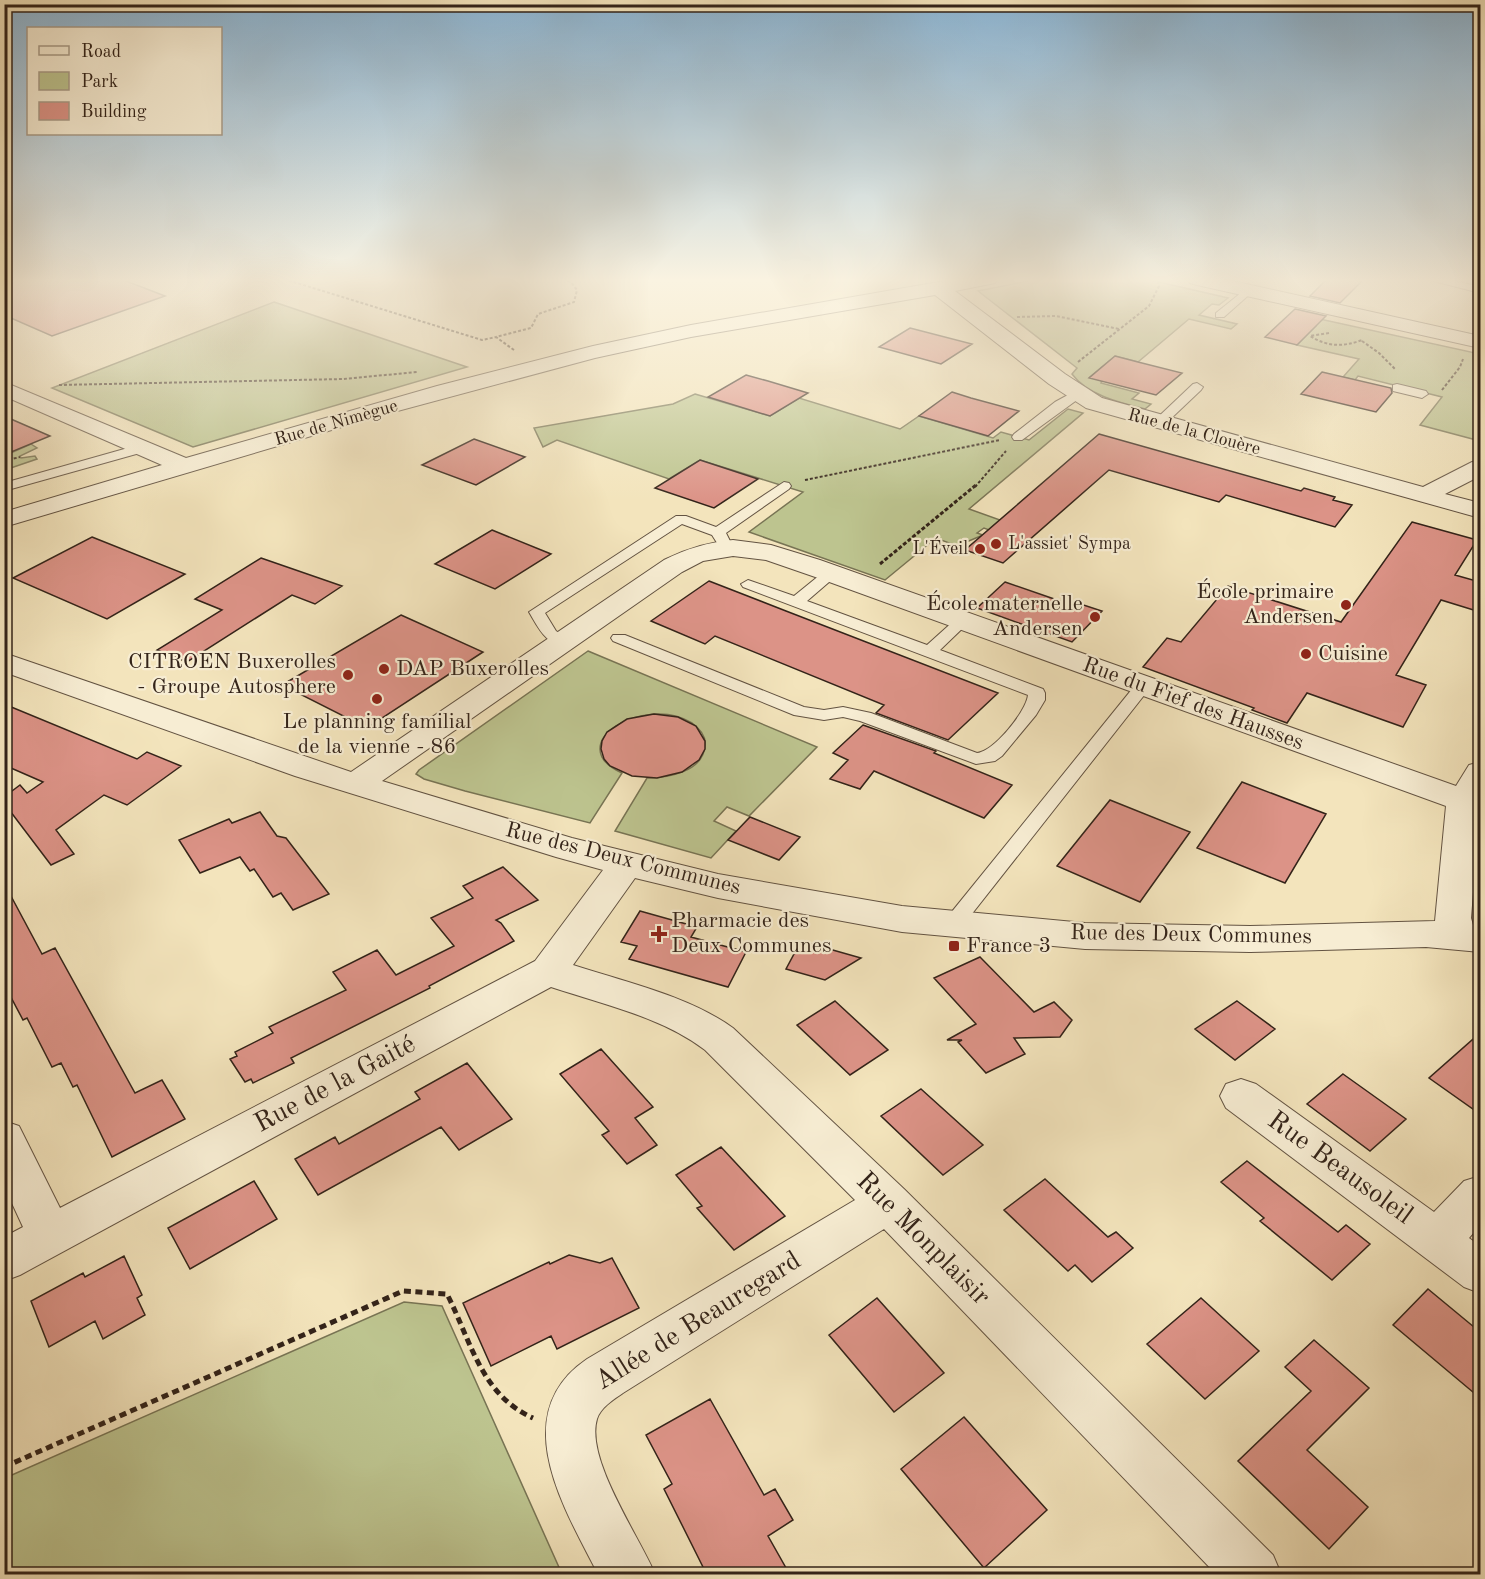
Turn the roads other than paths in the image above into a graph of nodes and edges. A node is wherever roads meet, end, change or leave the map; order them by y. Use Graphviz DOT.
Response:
graph roads {
  1 [pos="596,353"];
  2 [pos="1022,353"];
  3 [pos="1197,387"];
  4 [pos="4,388"];
  5 [pos="1402,389"];
  6 [pos="1077,394"];
  7 [pos="1422,394"];
  8 [pos="1159,423"];
  9 [pos="1016,439"];
  10 [pos="142,448"];
  11 [pos="1480,466"];
  12 [pos="186,467"];
  13 [pos="784,486"];
  14 [pos="4,487"];
  15 [pos="1429,495"];
  16 [pos="1480,511"];
  17 [pos="4,520"];
  18 [pos="722,540"];
  19 [pos="844,578"];
  20 [pos="748,584"];
  21 [pos="796,602"];
  22 [pos="962,621"];
  23 [pos="619,638"];
  24 [pos="564,641"];
  25 [pos="929,652"];
  26 [pos="4,662"];
  27 [pos="1143,686"];
  28 [pos="1480,772"];
  29 [pos="356,784"];
  30 [pos="1464,801"];
  31 [pos="627,863"];
  32 [pos="953,924"];
  33 [pos="1469,938"];
  34 [pos="548,971"];
  35 [pos="1241,1096"];
  36 [pos="4,1139"];
  37 [pos="1480,1195"];
  38 [pos="888,1203"];
  39 [pos="50,1235"];
  40 [pos="1438,1240"];
  41 [pos="4,1260"];
  42 [pos="1480,1272"];
  43 [pos="627,1575"];
  44 [pos="1254,1575"];
  1 -- 12 [label="street, Rue de Nimègue"];
  2 -- 6 [label="street, Rue de la Clouère"];
  3 -- 8 [label="lane"];
  4 -- 10 [label="street"];
  5 -- 7 [label="lane"];
  6 -- 8 [label="street, Rue de la Clouère"];
  6 -- 9 [label="lane"];
  8 -- 15 [label="street, Rue de la Clouère"];
  10 -- 12 [label="street"];
  10 -- 14 [label="lane"];
  11 -- 15 [label="street"];
  12 -- 17 [label="street, Rue de Nimègue"];
  13 -- 18 [label="lane"];
  15 -- 16 [label="street, Rue de la Clouère"];
  18 -- 19 [label="street, Rue du Fief des Hausses"];
  18 -- 24 [label="street, Rue du Fief des Hausses"];
  18 -- 24 [label="lane"];
  19 -- 21 [label="lane"];
  19 -- 22 [label="street, Rue du Fief des Hausses"];
  20 -- 21 [label="lane"];
  21 -- 25 [label="lane"];
  22 -- 25 [label="lane"];
  22 -- 27 [label="street, Rue du Fief des Hausses"];
  23 -- 25 [label="lane"];
  24 -- 29 [label="street, Rue du Fief des Hausses"];
  26 -- 29 [label="street, Rue des Deux Communes"];
  27 -- 30 [label="street, Rue du Fief des Hausses"];
  27 -- 32 [label="lane"];
  28 -- 30 [label="street"];
  29 -- 31 [label="street, Rue des Deux Communes"];
  30 -- 33 [label="street"];
  31 -- 32 [label="street, Rue des Deux Communes"];
  31 -- 34 [label="street, Rue de la Gaité"];
  32 -- 33 [label="street, Rue des Deux Communes"];
  34 -- 38 [label="street, Rue Monplaisir"];
  34 -- 39 [label="street, Rue de la Gaité"];
  35 -- 40 [label="street, Rue Beausoleil"];
  36 -- 39 [label="street"];
  37 -- 40 [label="street"];
  38 -- 43 [label="street, Allée de Beauregard"];
  38 -- 44 [label="street, Rue Monplaisir"];
  39 -- 41 [label="street, Rue de la Gaité"];
  40 -- 42 [label="street, Rue Beausoleil"];
}
